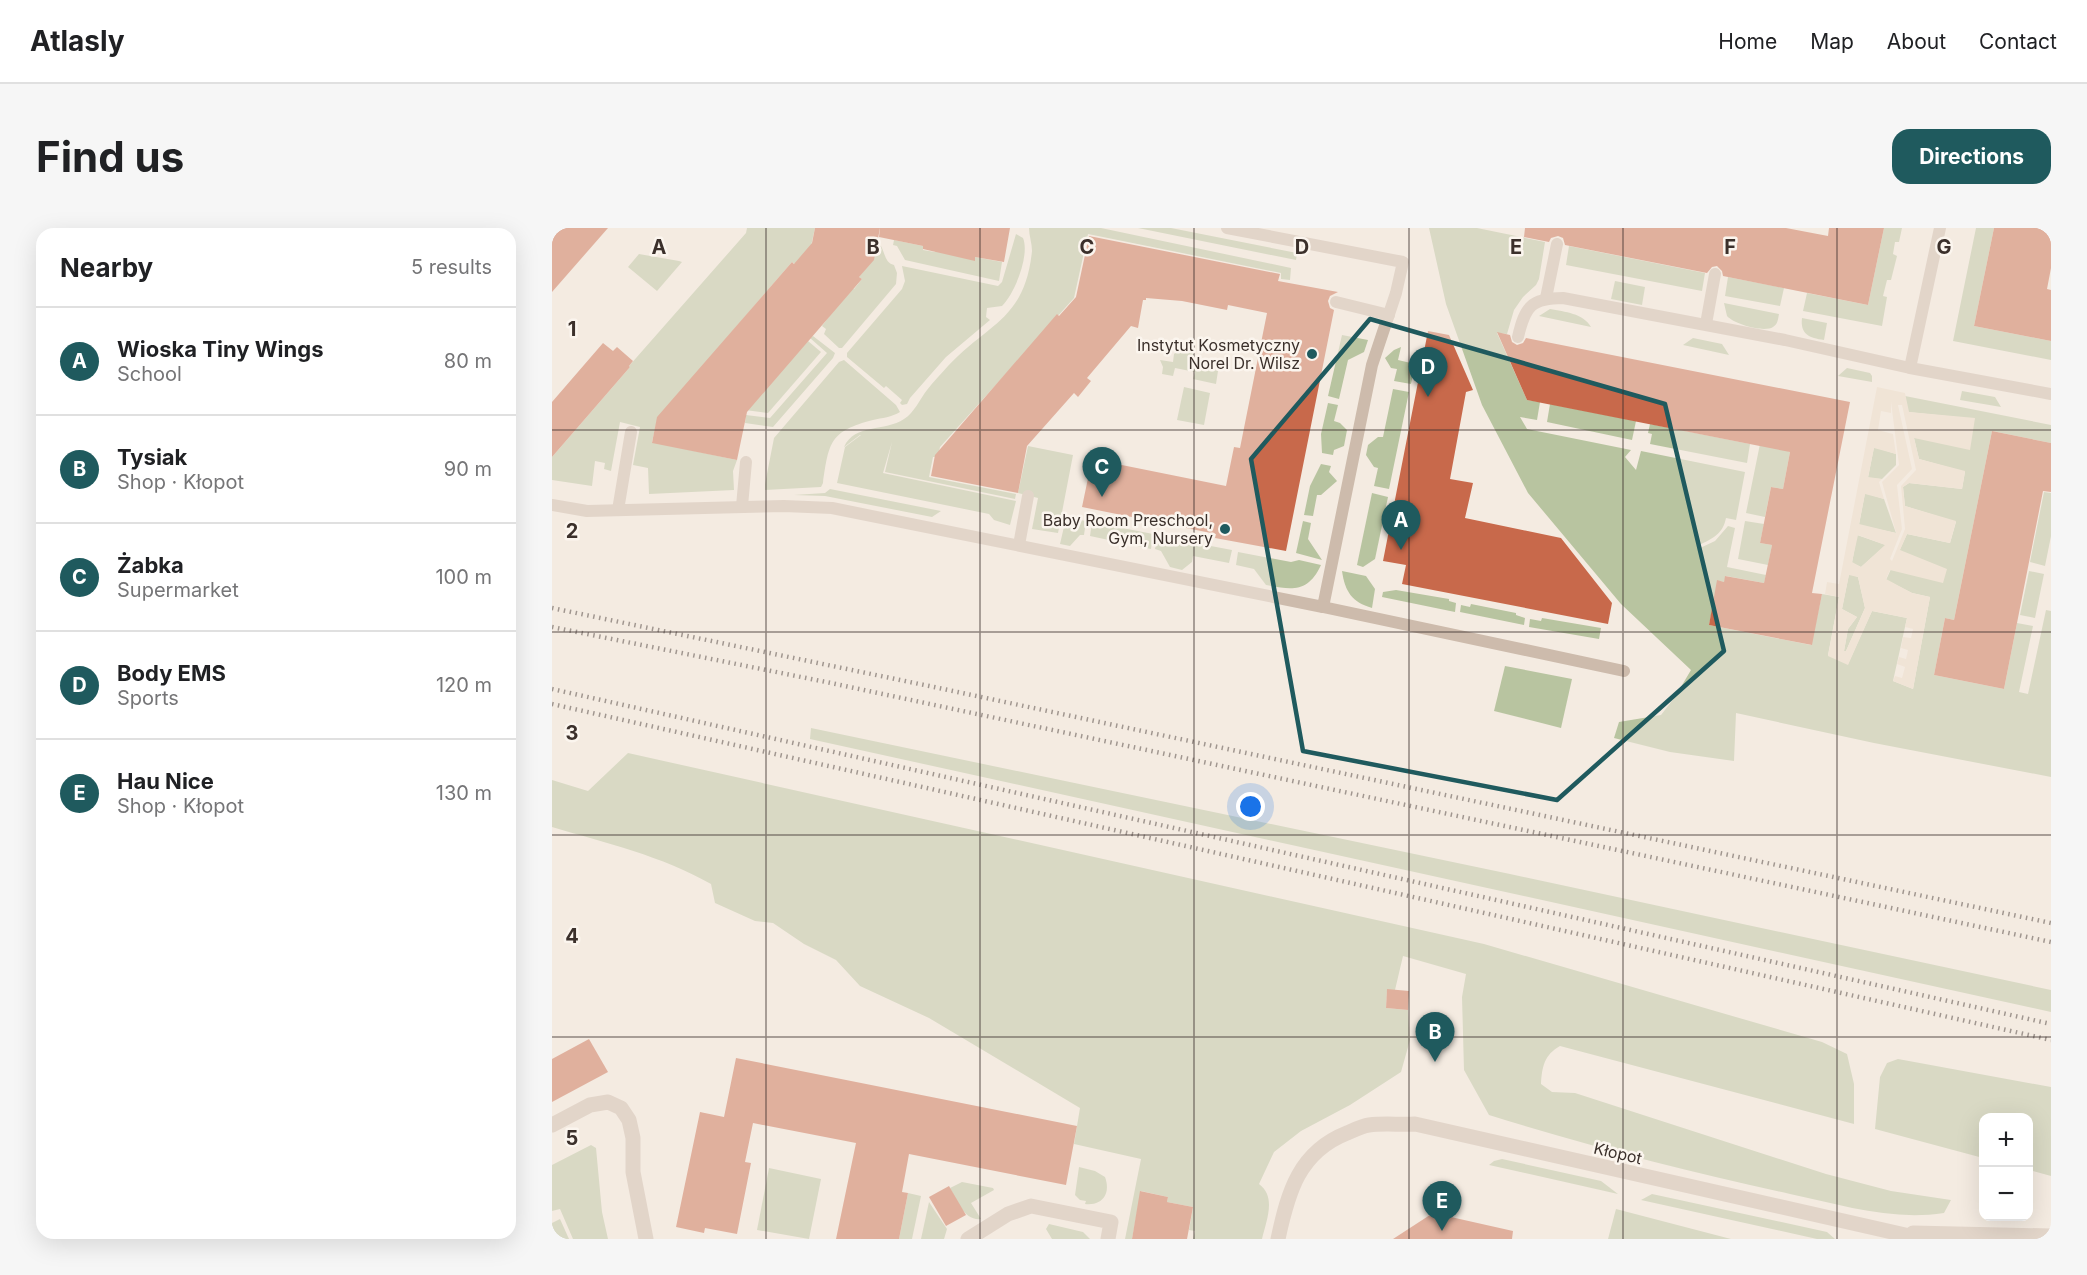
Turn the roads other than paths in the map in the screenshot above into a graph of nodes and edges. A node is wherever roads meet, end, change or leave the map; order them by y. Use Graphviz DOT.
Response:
graph roads {
  1 [pos="1227,228"];
  2 [pos="1940,228"];
  3 [pos="1557,244"];
  4 [pos="1715,274"];
  5 [pos="1546,298"];
  6 [pos="1336,302"];
  7 [pos="1389,315"];
  8 [pos="1706,324"];
  9 [pos="1518,337"];
  10 [pos="1910,368"];
  11 [pos="2051,394"];
  12 [pos="631,432"];
  13 [pos="746,462"];
  14 [pos="1028,495"];
  15 [pos="552,505"];
  16 [pos="742,506"];
  17 [pos="618,510"];
  18 [pos="1019,545"];
  19 [pos="1323,607"];
  20 [pos="1624,670"];
  21 [pos="552,1125"];
  22 [pos="1898,1232"];
  23 [pos="2051,1236"];
  24 [pos="646,1239"];
  25 [pos="968,1239"];
  26 [pos="1108,1239"];
  27 [pos="1278,1239"];
  28 [pos="1923,1239"];
  1 -- 7 [label="lane"];
  2 -- 10 [label="lane"];
  3 -- 5 [label="lane"];
  4 -- 8 [label="lane"];
  5 -- 8 [label="lane"];
  5 -- 9 [label="lane"];
  6 -- 7 [label="lane"];
  7 -- 19 [label="lane"];
  8 -- 10 [label="lane"];
  10 -- 11 [label="lane"];
  12 -- 17 [label="lane"];
  13 -- 16 [label="lane"];
  14 -- 18 [label="lane"];
  15 -- 17 [label="lane"];
  16 -- 17 [label="lane"];
  16 -- 18 [label="lane"];
  18 -- 19 [label="lane"];
  19 -- 20 [label="lane"];
  21 -- 24 [label="street"];
  22 -- 23 [label="street, Kłopot"];
  22 -- 27 [label="street, Kłopot"];
  22 -- 28 [label="street, Kłopot"];
  25 -- 26 [label="street"];
}
